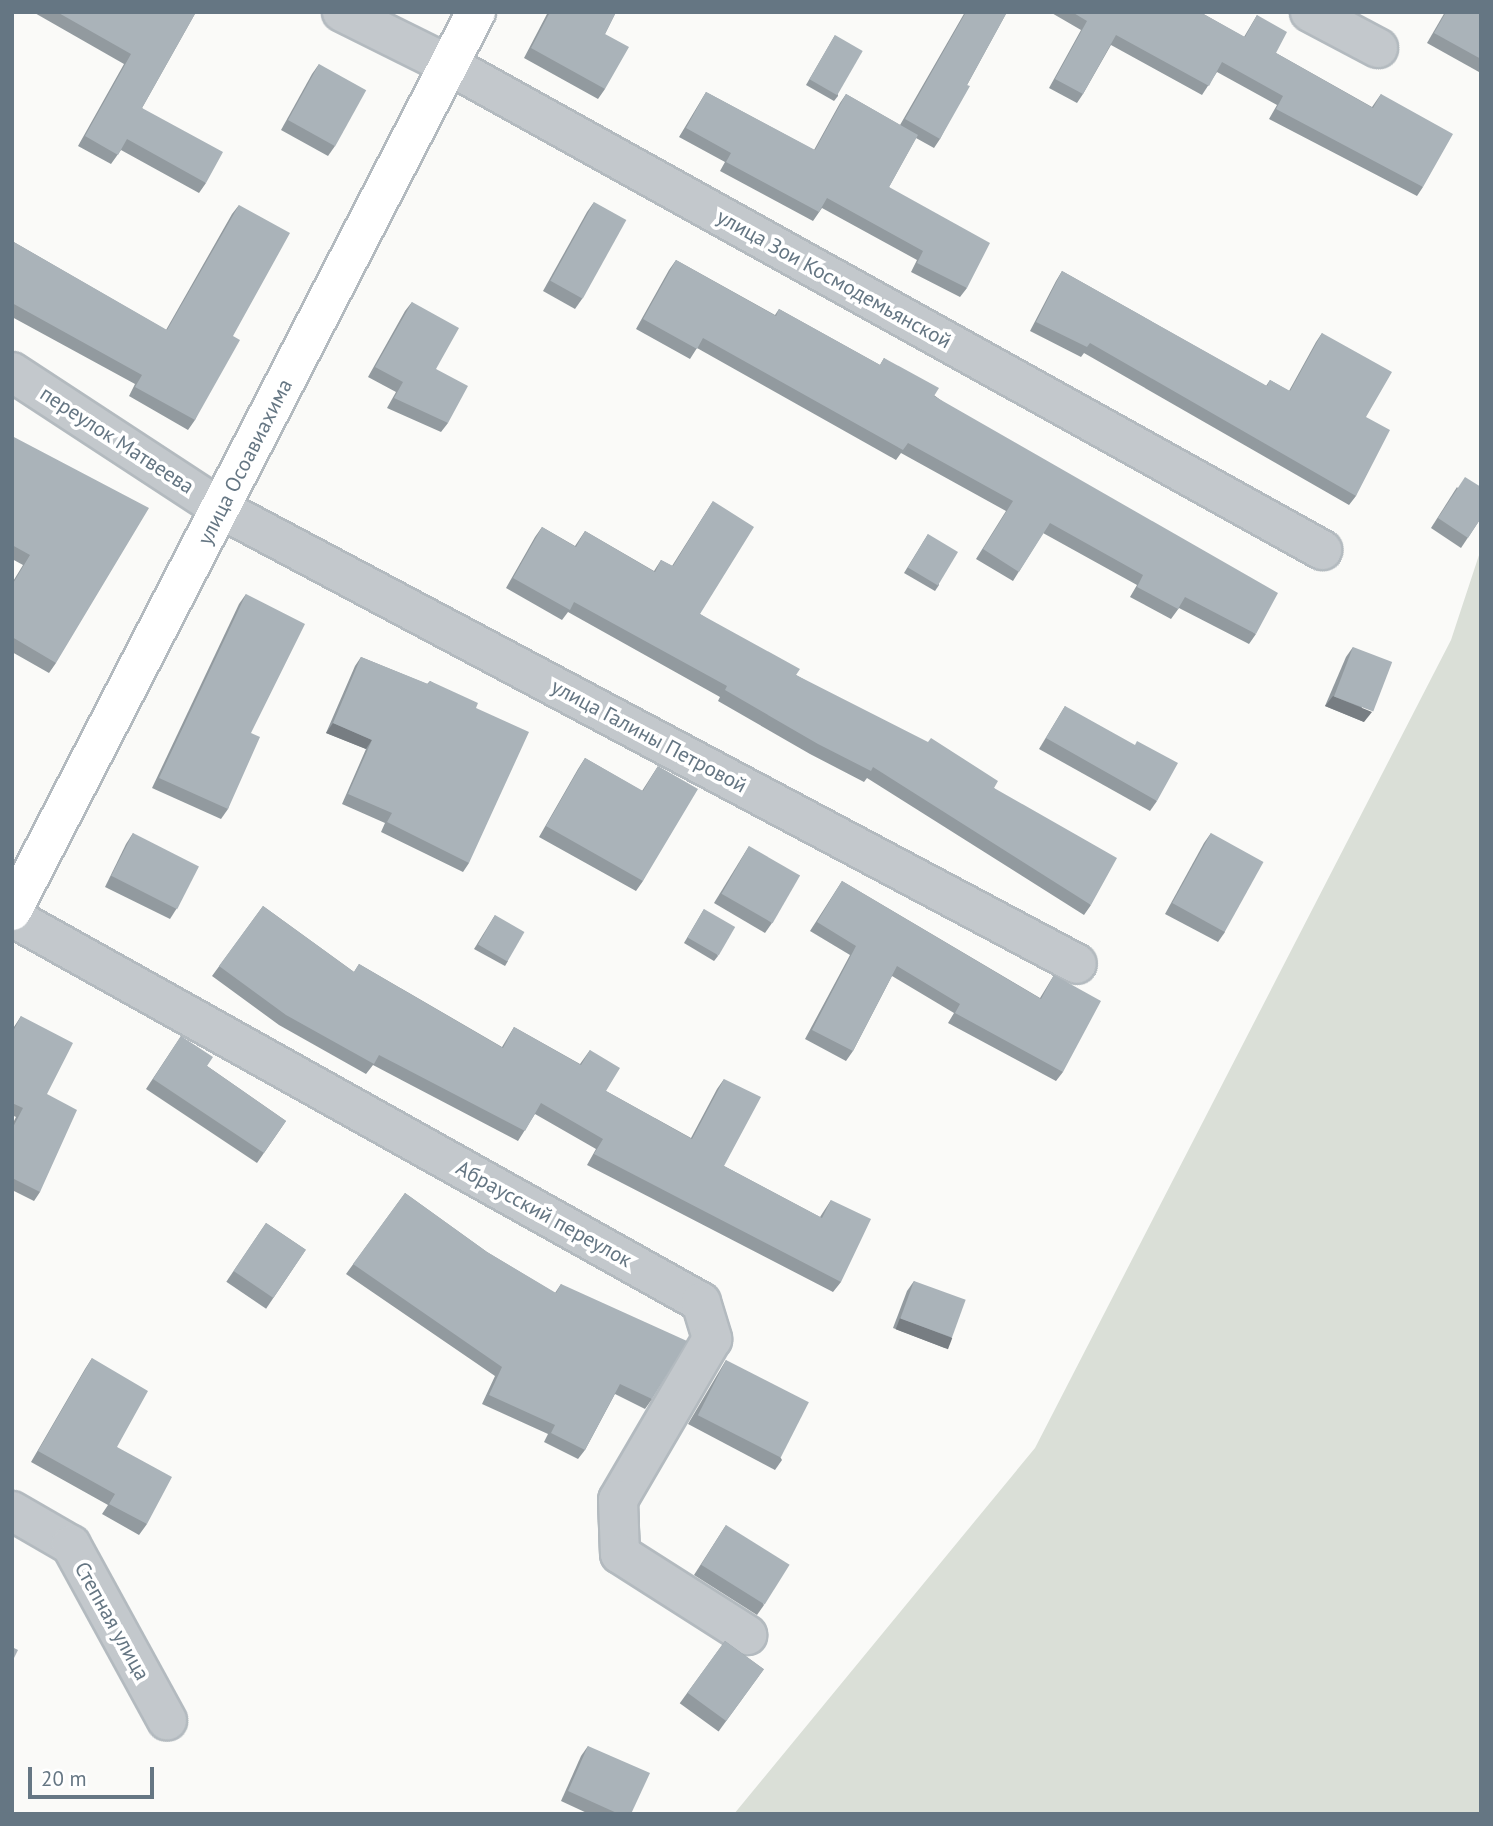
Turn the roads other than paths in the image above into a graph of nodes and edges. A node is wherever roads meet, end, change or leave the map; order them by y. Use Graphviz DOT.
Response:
graph roads {
  1 [pos="342,12"];
  2 [pos="476,12"];
  3 [pos="1310,12"];
  4 [pos="1378,48"];
  5 [pos="449,65"];
  6 [pos="12,372"];
  7 [pos="221,509"];
  8 [pos="1322,550"];
  9 [pos="12,911"];
  10 [pos="12,917"];
  11 [pos="1077,964"];
  12 [pos="12,1511"];
  13 [pos="747,1635"];
  14 [pos="167,1720"];
  1 -- 5 [label="street, улица Зои Космодемьянской"];
  2 -- 5 [label="street, улица Осоавиахима"];
  3 -- 4 [label="street"];
  5 -- 7 [label="street, улица Осоавиахима"];
  5 -- 8 [label="street, улица Зои Космодемьянской"];
  6 -- 7 [label="street, переулок Матвеева"];
  7 -- 9 [label="street, улица Осоавиахима"];
  7 -- 11 [label="street, улица Галины Петровой"];
  10 -- 13 [label="street, Абраусский переулок"];
  12 -- 14 [label="street, Степная улица"];
}
